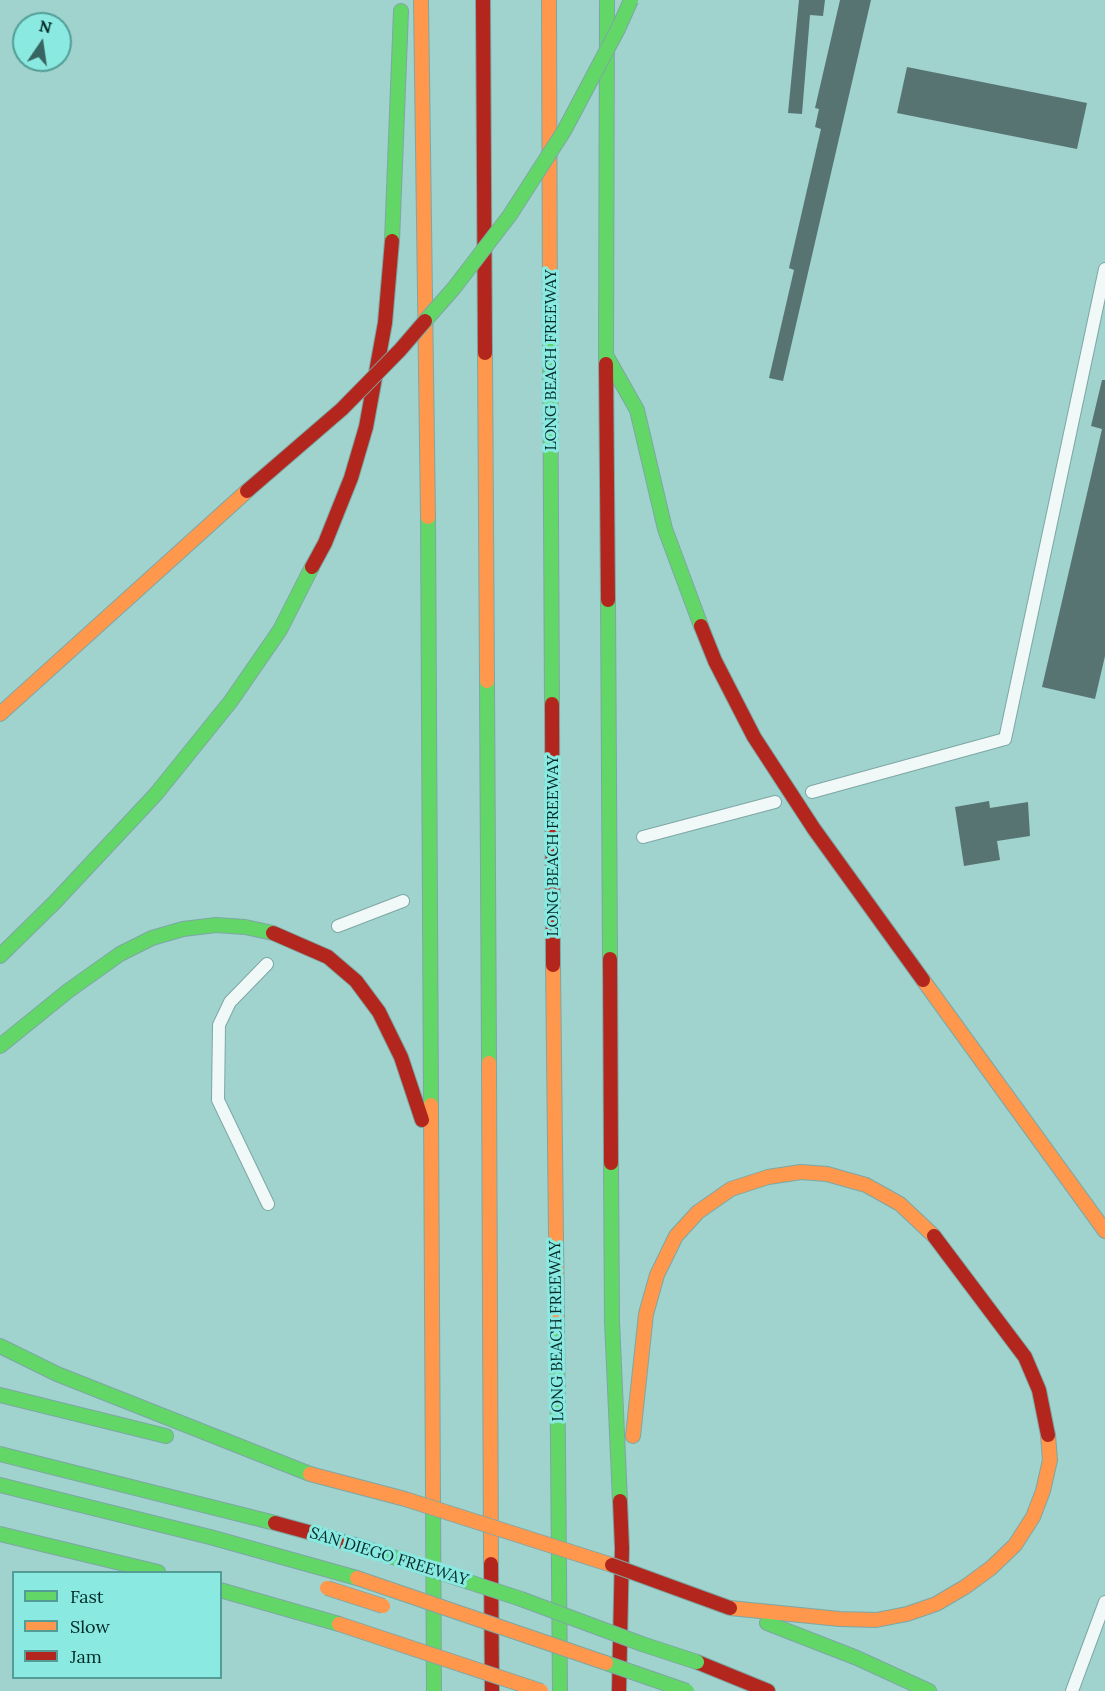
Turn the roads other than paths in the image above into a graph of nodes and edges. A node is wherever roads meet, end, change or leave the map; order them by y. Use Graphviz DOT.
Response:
graph roads {
  1 [pos="401,0"];
  2 [pos="421,0"];
  3 [pos="483,0"];
  4 [pos="549,0"];
  5 [pos="607,0"];
  6 [pos="631,0"];
  7 [pos="1105,269"];
  8 [pos="606,355"];
  9 [pos="0,714"];
  10 [pos="812,792"];
  11 [pos="775,802"];
  12 [pos="642,837"];
  13 [pos="403,901"];
  14 [pos="338,926"];
  15 [pos="0,956"];
  16 [pos="267,964"];
  17 [pos="0,1046"];
  18 [pos="431,1147"];
  19 [pos="268,1204"];
  20 [pos="1105,1231"];
  21 [pos="0,1346"];
  22 [pos="0,1395"];
  23 [pos="0,1454"];
  24 [pos="310,1474"];
  25 [pos="0,1485"];
  26 [pos="0,1534"];
  27 [pos="622,1548"];
  28 [pos="154,1571"];
  29 [pos="321,1587"];
  30 [pos="222,1591"];
  31 [pos="1105,1602"];
  32 [pos="730,1608"];
  33 [pos="401,1611"];
  34 [pos="422,1618"];
  35 [pos="444,1626"];
  36 [pos="476,1637"];
  37 [pos="509,1649"];
  38 [pos="542,1660"];
  39 [pos="575,1672"];
  40 [pos="614,1687"];
  41 [pos="434,1691"];
  42 [pos="492,1691"];
  43 [pos="541,1691"];
  44 [pos="560,1691"];
  45 [pos="630,1691"];
  46 [pos="687,1691"];
  47 [pos="768,1691"];
  48 [pos="929,1691"];
  49 [pos="1072,1691"];
  1 -- 15 [label="highway"];
  2 -- 18 [label="highway"];
  3 -- 42 [label="highway"];
  4 -- 44 [label="highway, LONG BEACH FREEWAY"];
  5 -- 8 [label="highway"];
  6 -- 9 [label="highway, bridge"];
  7 -- 10 [label="lane"];
  8 -- 20 [label="highway"];
  8 -- 27 [label="highway"];
  11 -- 12 [label="lane"];
  13 -- 14 [label="lane"];
  16 -- 19 [label="lane"];
  17 -- 18 [label="highway"];
  18 -- 41 [label="highway"];
  21 -- 24 [label="highway"];
  22 -- 24 [label="highway"];
  23 -- 47 [label="highway, SAN DIEGO FREEWAY, bridge"];
  24 -- 32 [label="highway, bridge"];
  25 -- 46 [label="highway, bridge"];
  26 -- 28 [label="highway"];
  27 -- 32 [label="highway"];
  27 -- 40 [label="highway"];
  29 -- 33 [label="highway, bridge"];
  30 -- 43 [label="highway, bridge"];
  31 -- 49 [label="lane"];
  32 -- 48 [label="highway"];
  34 -- 35 [label="highway"];
  36 -- 37 [label="highway"];
  38 -- 39 [label="highway"];
  40 -- 45 [label="highway"];
}
